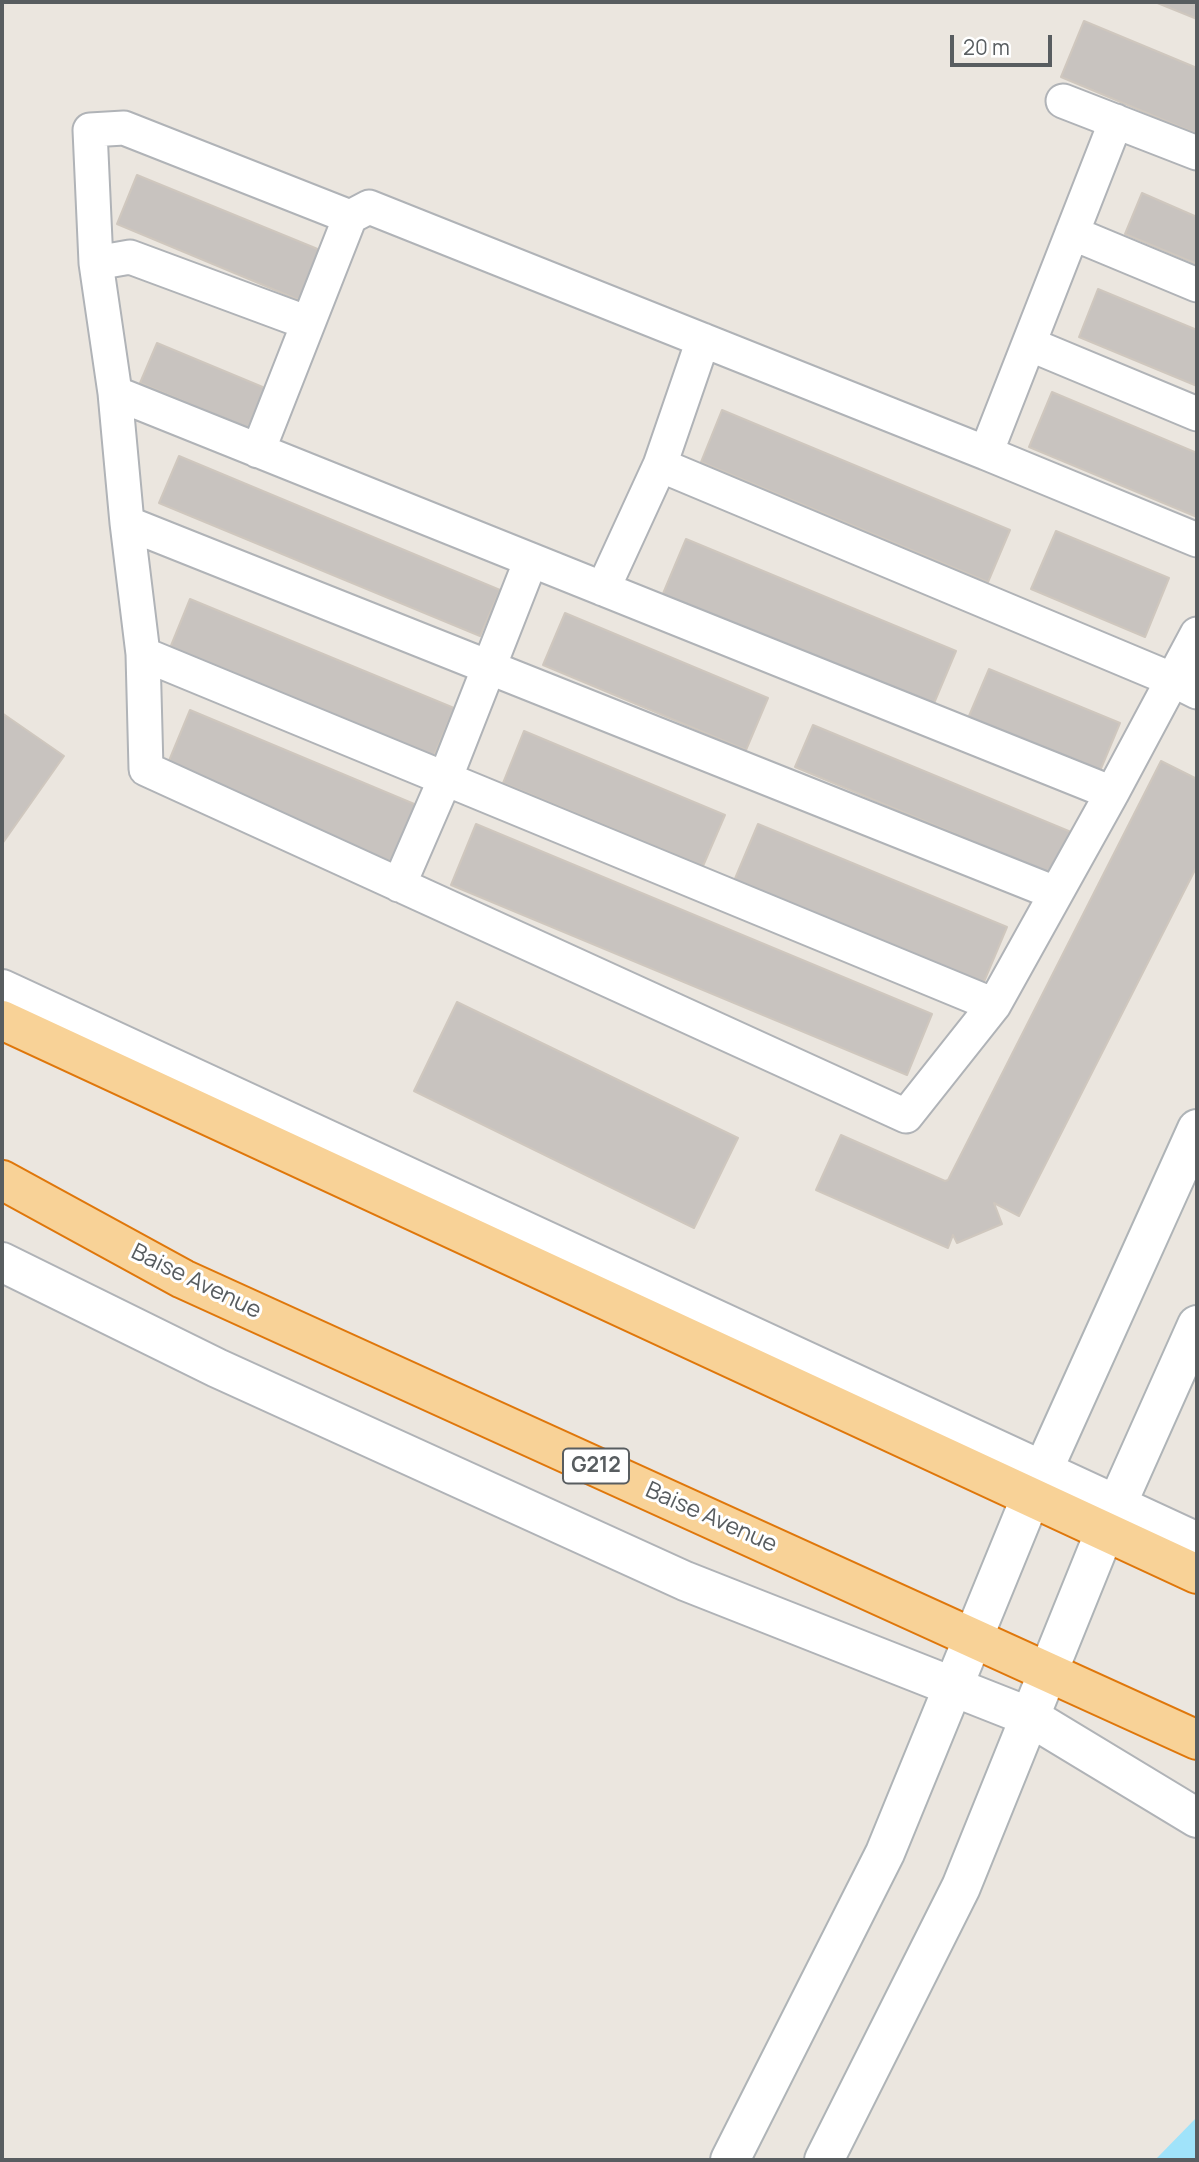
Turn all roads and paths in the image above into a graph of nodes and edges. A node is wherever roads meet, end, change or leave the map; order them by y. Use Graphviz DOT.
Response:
graph roads {
  1 [pos="1063,101"];
  2 [pos="1116,121"];
  3 [pos="1197,153"];
  4 [pos="350,217"];
  5 [pos="1072,233"];
  6 [pos="96,263"];
  7 [pos="1197,285"];
  8 [pos="308,323"];
  9 [pos="703,340"];
  10 [pos="1029,344"];
  11 [pos="115,393"];
  12 [pos="1197,414"];
  13 [pos="258,451"];
  14 [pos="986,453"];
  15 [pos="660,465"];
  16 [pos="127,523"];
  17 [pos="1197,540"];
  18 [pos="531,560"];
  19 [pos="603,589"];
  20 [pos="1197,634"];
  21 [pos="144,654"];
  22 [pos="490,668"];
  23 [pos="1184,686"];
  24 [pos="445,779"];
  25 [pos="1112,793"];
  26 [pos="399,885"];
  27 [pos="1055,893"];
  28 [pos="2,989"];
  29 [pos="994,1005"];
  30 [pos="2,1020"];
  31 [pos="1197,1129"];
  32 [pos="2,1180"];
  33 [pos="2,1262"];
  34 [pos="1197,1325"];
  35 [pos="1037,1484"];
  36 [pos="1110,1518"];
  37 [pos="1197,1542"];
  38 [pos="1197,1574"];
  39 [pos="973,1637"];
  40 [pos="1049,1671"];
  41 [pos="954,1686"];
  42 [pos="1030,1717"];
  43 [pos="1197,1740"];
  44 [pos="1197,1818"];
  45 [pos="730,2160"];
  46 [pos="824,2160"];
  1 -- 2 [label="street"];
  2 -- 3 [label="street"];
  2 -- 5 [label="street"];
  4 -- 6 [label="street"];
  4 -- 8 [label="street"];
  4 -- 9 [label="street"];
  5 -- 7 [label="street"];
  5 -- 10 [label="street"];
  6 -- 8 [label="street"];
  6 -- 11 [label="street"];
  8 -- 13 [label="street"];
  9 -- 14 [label="street"];
  9 -- 15 [label="street"];
  10 -- 12 [label="street"];
  10 -- 14 [label="street"];
  11 -- 13 [label="street"];
  11 -- 16 [label="street"];
  13 -- 18 [label="street"];
  14 -- 17 [label="street"];
  15 -- 19 [label="street"];
  15 -- 23 [label="street"];
  16 -- 21 [label="street"];
  16 -- 22 [label="street"];
  18 -- 19 [label="street"];
  18 -- 22 [label="street"];
  19 -- 25 [label="street"];
  20 -- 23 [label="street"];
  21 -- 24 [label="street"];
  21 -- 26 [label="street"];
  22 -- 24 [label="street"];
  22 -- 27 [label="street"];
  23 -- 25 [label="street"];
  24 -- 26 [label="street"];
  24 -- 29 [label="street"];
  25 -- 27 [label="street"];
  26 -- 29 [label="street"];
  27 -- 29 [label="street"];
  28 -- 35 [label="street"];
  30 -- 35 [label="highway"];
  31 -- 35 [label="street"];
  32 -- 39 [label="highway, Baise Avenue / G212"];
  33 -- 41 [label="street"];
  34 -- 36 [label="street"];
  35 -- 36 [label="highway"];
  35 -- 39 [label="street"];
  36 -- 37 [label="street"];
  36 -- 38 [label="highway"];
  36 -- 40 [label="street"];
  39 -- 40 [label="highway, Baise Avenue / G212"];
  39 -- 41 [label="street"];
  40 -- 42 [label="street"];
  40 -- 43 [label="highway, Baise Avenue / G212"];
  41 -- 42 [label="street"];
  41 -- 45 [label="street"];
  42 -- 44 [label="street"];
  42 -- 46 [label="street"];
}
